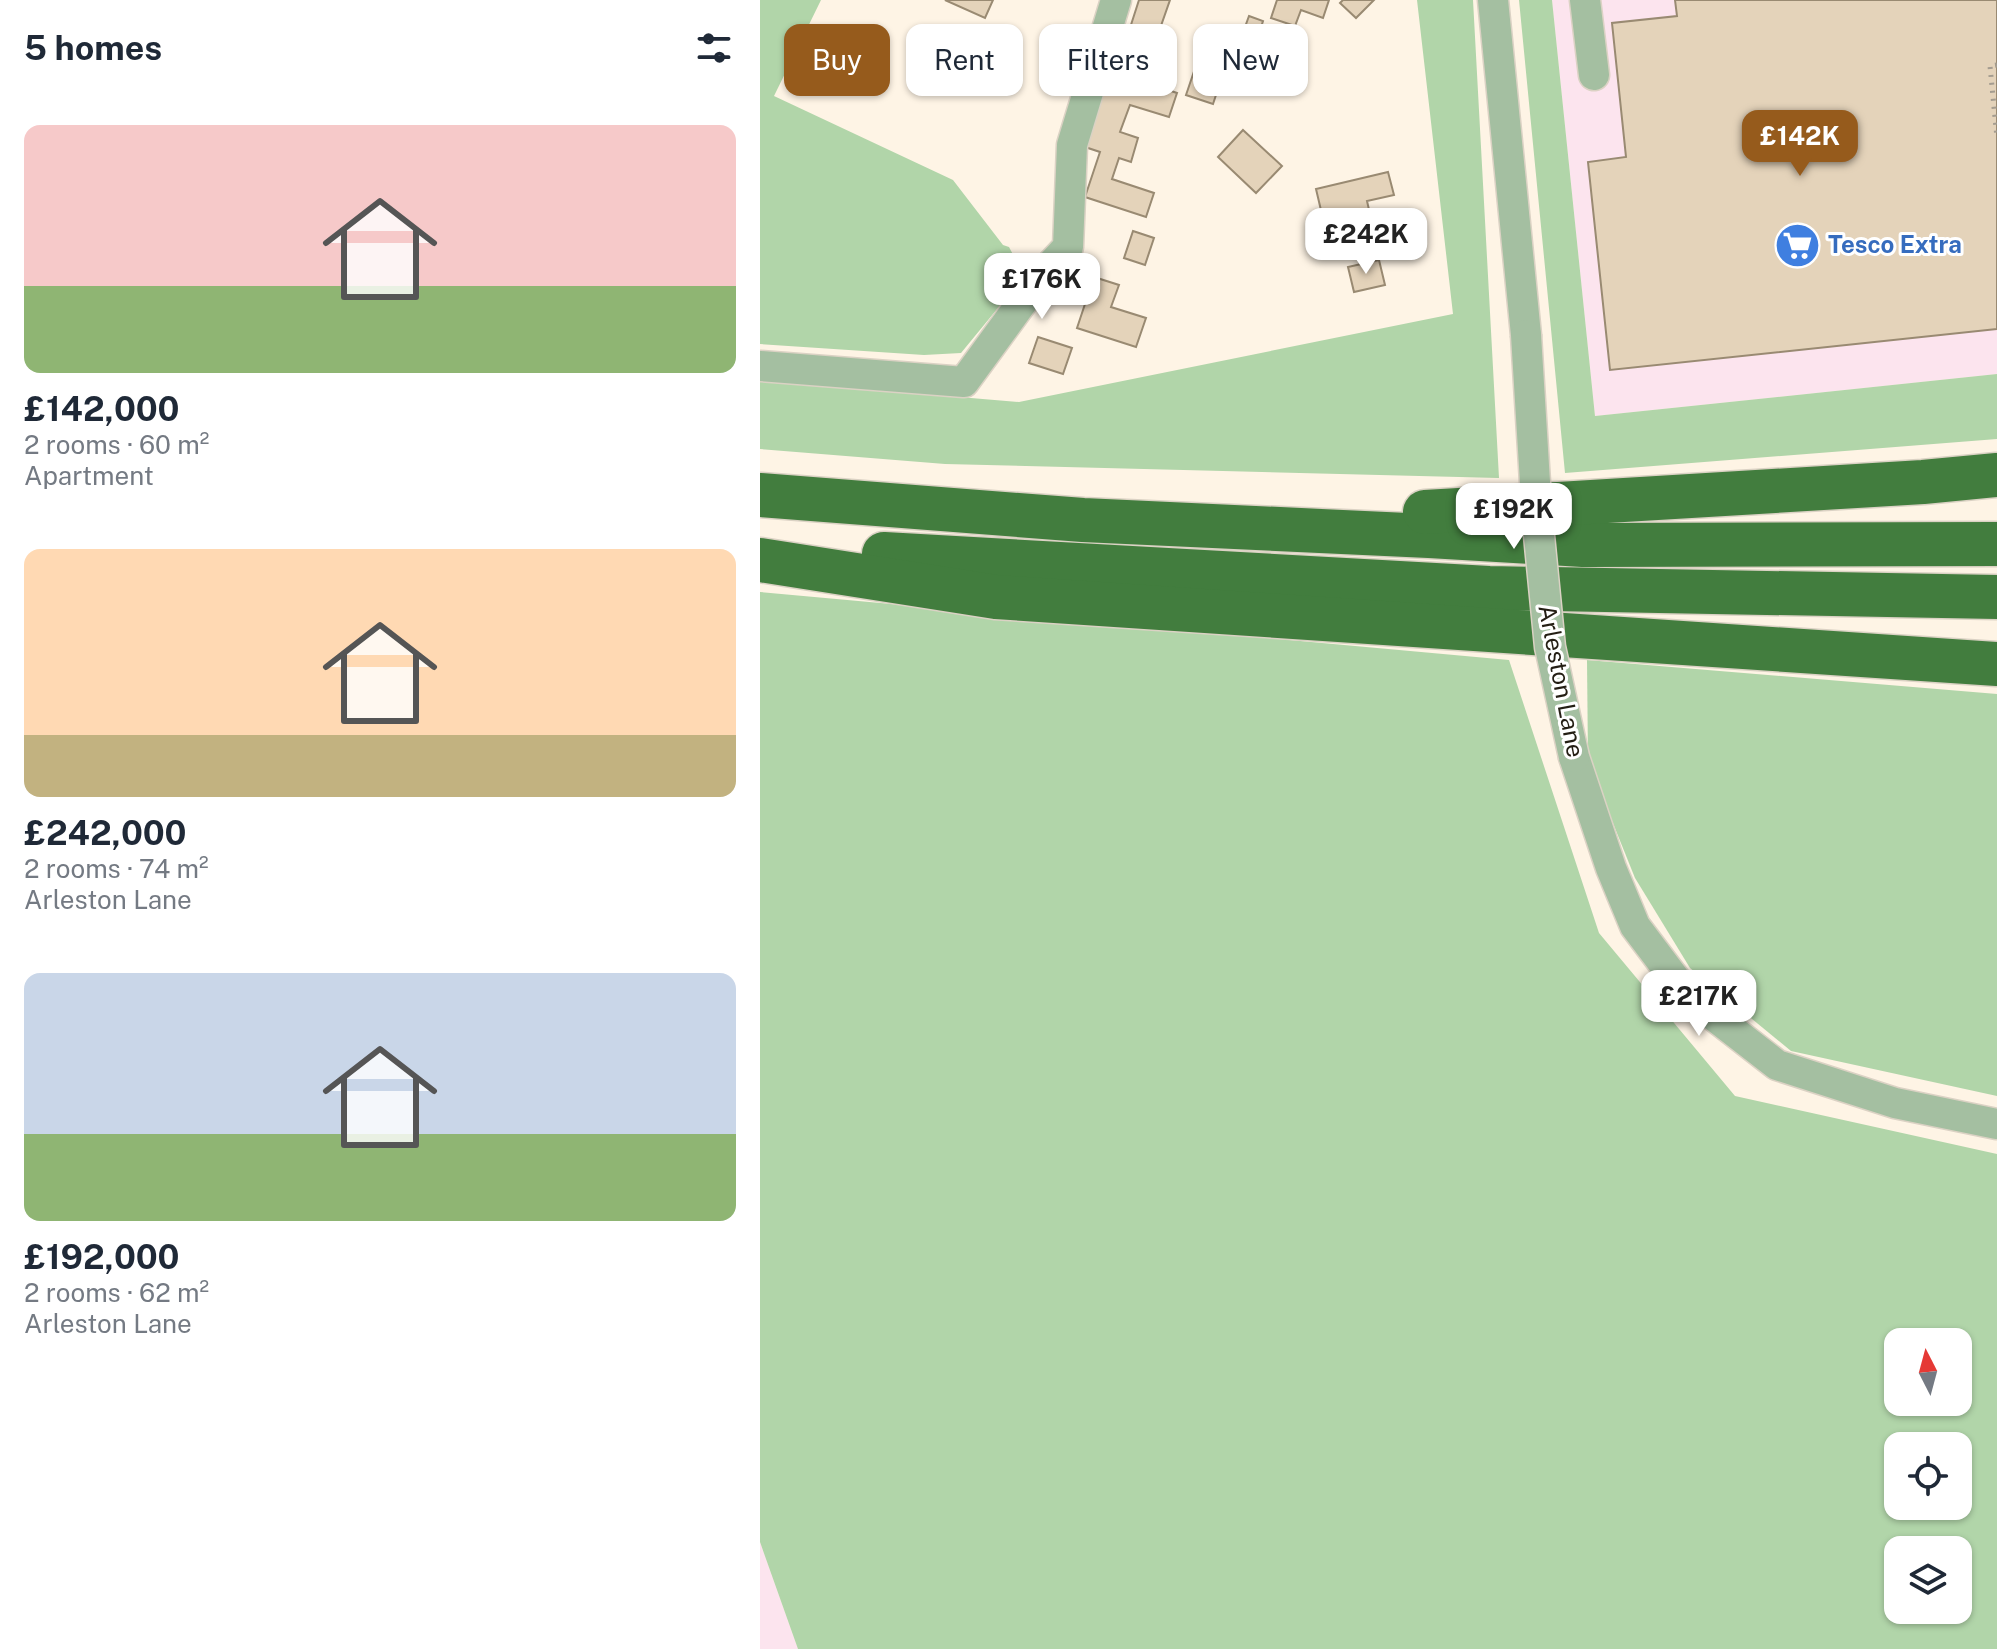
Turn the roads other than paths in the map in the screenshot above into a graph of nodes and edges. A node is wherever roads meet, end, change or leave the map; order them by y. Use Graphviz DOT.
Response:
graph roads {
  1 [pos="1493,0"];
  2 [pos="1585,0"];
  3 [pos="1114,5"];
  4 [pos="1594,75"];
  5 [pos="760,366"];
  6 [pos="1997,475"];
  7 [pos="760,495"];
  8 [pos="1083,520"];
  9 [pos="1997,544"];
  10 [pos="760,547"];
  11 [pos="760,560"];
  12 [pos="1997,597"];
  13 [pos="1997,664"];
  14 [pos="1997,1124"];
  1 -- 14 [label="street, Arleston Lane, bridge"];
  2 -- 4 [label="street"];
  3 -- 5 [label="street"];
  6 -- 8 [label="highway"];
  7 -- 8 [label="highway"];
  8 -- 9 [label="highway"];
  10 -- 12 [label="highway"];
  11 -- 13 [label="highway"];
}
